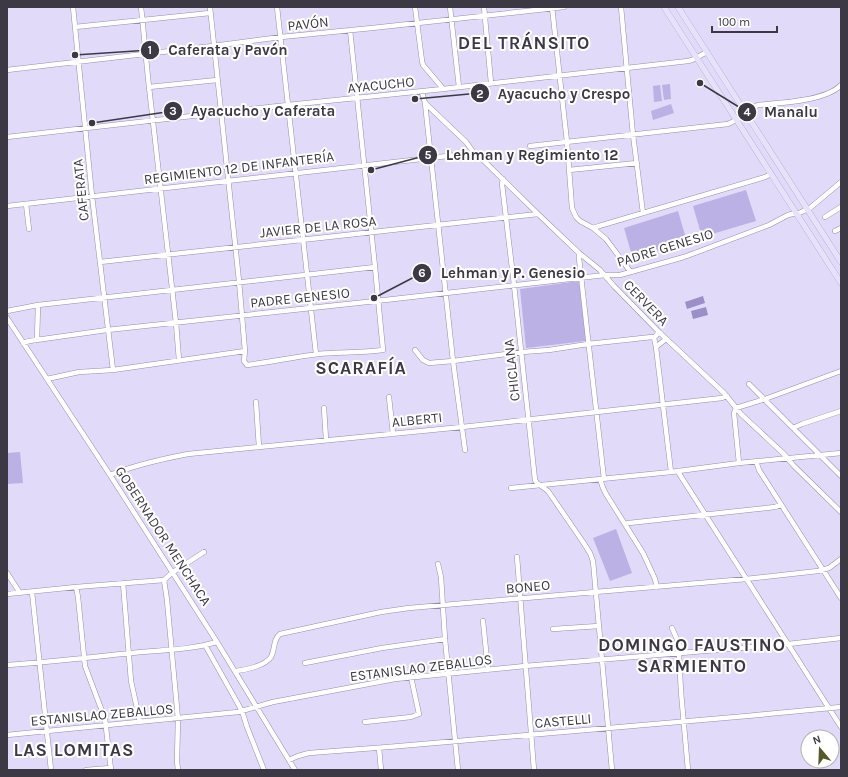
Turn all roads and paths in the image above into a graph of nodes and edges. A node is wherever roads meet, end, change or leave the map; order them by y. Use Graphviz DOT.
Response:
graph roads {
  1 [pos="73,7"];
  2 [pos="141,7"];
  3 [pos="210,7"];
  4 [pos="278,7"];
  5 [pos="415,7"];
  6 [pos="450,7"];
  7 [pos="484,7"];
  8 [pos="564,7"];
  9 [pos="621,7"];
  10 [pos="664,7"];
  11 [pos="678,7"];
  12 [pos="552,8"];
  13 [pos="210,13"];
  14 [pos="485,15"];
  15 [pos="452,19"];
  16 [pos="143,20"];
  17 [pos="417,23"];
  18 [pos="75,27"];
  19 [pos="350,30"];
  20 [pos="281,38"];
  21 [pos="213,46"];
  22 [pos="707,52"];
  23 [pos="146,54"];
  24 [pos="696,58"];
  25 [pos="78,61"];
  26 [pos="626,68"];
  27 [pos="7,70"];
  28 [pos="560,76"];
  29 [pos="217,80"];
  30 [pos="492,83"];
  31 [pos="841,85"];
  32 [pos="149,87"];
  33 [pos="458,87"];
  34 [pos="443,89"];
  35 [pos="422,92"];
  36 [pos="357,98"];
  37 [pos="425,103"];
  38 [pos="288,105"];
  39 [pos="221,113"];
  40 [pos="746,113"];
  41 [pos="736,120"];
  42 [pos="153,121"];
  43 [pos="85,129"];
  44 [pos="634,135"];
  45 [pos="7,137"];
  46 [pos="567,142"];
  47 [pos="530,146"];
  48 [pos="474,153"];
  49 [pos="431,158"];
  50 [pos="637,163"];
  51 [pos="365,165"];
  52 [pos="569,170"];
  53 [pos="296,173"];
  54 [pos="771,174"];
  55 [pos="503,179"];
  56 [pos="228,181"];
  57 [pos="841,182"];
  58 [pos="161,188"];
  59 [pos="92,196"];
  60 [pos="26,204"];
  61 [pos="7,206"];
  62 [pos="841,207"];
  63 [pos="807,209"];
  64 [pos="643,213"];
  65 [pos="538,214"];
  66 [pos="797,214"];
  67 [pos="825,217"];
  68 [pos="506,218"];
  69 [pos="439,225"];
  70 [pos="593,228"];
  71 [pos="841,228"];
  72 [pos="29,230"];
  73 [pos="372,232"];
  74 [pos="835,232"];
  75 [pos="304,239"];
  76 [pos="235,247"];
  77 [pos="579,253"];
  78 [pos="168,255"];
  79 [pos="100,262"];
  80 [pos="841,262"];
  81 [pos="375,267"];
  82 [pos="630,271"];
  83 [pos="308,274"];
  84 [pos="605,275"];
  85 [pos="581,278"];
  86 [pos="239,281"];
  87 [pos="841,283"];
  88 [pos="514,285"];
  89 [pos="172,289"];
  90 [pos="446,293"];
  91 [pos="104,297"];
  92 [pos="378,301"];
  93 [pos="38,304"];
  94 [pos="311,308"];
  95 [pos="7,311"];
  96 [pos="242,316"];
  97 [pos="7,318"];
  98 [pos="176,323"];
  99 [pos="107,330"];
  100 [pos="659,332"];
  101 [pos="654,338"];
  102 [pos="666,339"];
  103 [pos="37,340"];
  104 [pos="23,342"];
  105 [pos="588,344"];
  106 [pos="656,347"];
  107 [pos="415,350"];
  108 [pos="245,352"];
  109 [pos="522,352"];
  110 [pos="316,354"];
  111 [pos="179,360"];
  112 [pos="454,361"];
  113 [pos="113,370"];
  114 [pos="841,371"];
  115 [pos="47,379"];
  116 [pos="749,384"];
  117 [pos="727,396"];
  118 [pos="389,397"];
  119 [pos="765,399"];
  120 [pos="256,402"];
  121 [pos="663,405"];
  122 [pos="324,408"];
  123 [pos="736,408"];
  124 [pos="841,411"];
  125 [pos="596,412"];
  126 [pos="529,420"];
  127 [pos="462,427"];
  128 [pos="794,428"];
  129 [pos="392,434"];
  130 [pos="326,440"];
  131 [pos="259,447"];
  132 [pos="465,450"];
  133 [pos="841,453"];
  134 [pos="819,455"];
  135 [pos="788,458"];
  136 [pos="756,461"];
  137 [pos="739,463"];
  138 [pos="678,471"];
  139 [pos="671,472"];
  140 [pos="110,475"];
  141 [pos="841,476"];
  142 [pos="602,479"];
  143 [pos="541,485"];
  144 [pos="511,488"];
  145 [pos="781,504"];
  146 [pos="841,512"];
  147 [pos="705,514"];
  148 [pos="625,524"];
  149 [pos="204,552"];
  150 [pos="517,557"];
  151 [pos="841,559"];
  152 [pos="438,564"];
  153 [pos="823,570"];
  154 [pos="173,572"];
  155 [pos="7,573"];
  156 [pos="746,579"];
  157 [pos="164,580"];
  158 [pos="123,583"];
  159 [pos="76,587"];
  160 [pos="657,587"];
  161 [pos="32,592"];
  162 [pos="597,592"];
  163 [pos="20,593"];
  164 [pos="7,594"];
  165 [pos="520,598"];
  166 [pos="841,598"];
  167 [pos="442,605"];
  168 [pos="483,621"];
  169 [pos="599,626"];
  170 [pos="672,628"];
  171 [pos="553,629"];
  172 [pos="841,638"];
  173 [pos="445,639"];
  174 [pos="217,642"];
  175 [pos="788,644"];
  176 [pos="205,645"];
  177 [pos="172,649"];
  178 [pos="681,653"];
  179 [pos="128,654"];
  180 [pos="84,658"];
  181 [pos="602,659"];
  182 [pos="39,662"];
  183 [pos="305,663"];
  184 [pos="7,664"];
  185 [pos="526,666"];
  186 [pos="488,670"];
  187 [pos="236,671"];
  188 [pos="449,673"];
  189 [pos="411,678"];
  190 [pos="257,706"];
  191 [pos="841,707"];
  192 [pos="829,708"];
  193 [pos="242,711"];
  194 [pos="178,719"];
  195 [pos="140,722"];
  196 [pos="365,722"];
  197 [pos="684,722"];
  198 [pos="106,725"];
  199 [pos="841,726"];
  200 [pos="608,728"];
  201 [pos="46,731"];
  202 [pos="531,734"];
  203 [pos="7,735"];
  204 [pos="455,741"];
  205 [pos="379,748"];
  206 [pos="289,760"];
  207 [pos="111,769"];
  208 [pos="51,770"];
  209 [pos="86,770"];
  210 [pos="178,770"];
  211 [pos="264,770"];
  212 [pos="295,770"];
  213 [pos="381,770"];
  214 [pos="458,770"];
  215 [pos="534,770"];
  216 [pos="612,770"];
  217 [pos="688,770"];
  1 -- 18 [label="street, CAFERATA"];
  2 -- 16 [label="street"];
  3 -- 13 [label="street"];
  4 -- 20 [label="street"];
  5 -- 17 [label="street"];
  6 -- 15 [label="street"];
  7 -- 14 [label="street"];
  8 -- 12 [label="street, PAVÓN"];
  9 -- 26 [label="street"];
  10 -- 24 [label="main road"];
  11 -- 22 [label="main road"];
  12 -- 14 [label="street, PAVÓN"];
  12 -- 28 [label="street"];
  13 -- 16 [label="street"];
  13 -- 21 [label="street"];
  14 -- 15 [label="street, PAVÓN"];
  14 -- 30 [label="street"];
  15 -- 17 [label="street, PAVÓN"];
  15 -- 33 [label="street"];
  16 -- 18 [label="street"];
  16 -- 23 [label="street"];
  17 -- 19 [label="street, PAVÓN"];
  17 -- 34 [label="street"];
  18 -- 25 [label="street, CAFERATA"];
  19 -- 20 [label="street, PAVÓN"];
  19 -- 36 [label="street"];
  20 -- 21 [label="street, PAVÓN"];
  20 -- 38 [label="street"];
  21 -- 23 [label="street, PAVÓN"];
  21 -- 29 [label="street"];
  22 -- 24 [label="street, AYACUCHO"];
  22 -- 40 [label="main road"];
  23 -- 25 [label="street, PAVÓN"];
  23 -- 32 [label="street"];
  24 -- 26 [label="street, AYACUCHO"];
  24 -- 41 [label="main road"];
  25 -- 27 [label="street, PAVÓN"];
  25 -- 43 [label="street, CAFERATA"];
  26 -- 28 [label="street, AYACUCHO"];
  26 -- 44 [label="street"];
  28 -- 30 [label="street, AYACUCHO"];
  28 -- 46 [label="street"];
  29 -- 32 [label="street"];
  29 -- 39 [label="street"];
  30 -- 33 [label="street, AYACUCHO"];
  31 -- 40 [label="street"];
  32 -- 42 [label="street"];
  33 -- 34 [label="street, AYACUCHO"];
  34 -- 35 [label="street, AYACUCHO"];
  35 -- 36 [label="street, AYACUCHO"];
  35 -- 37 [label="street"];
  36 -- 38 [label="street, AYACUCHO"];
  36 -- 51 [label="street"];
  37 -- 48 [label="street, CERVERA"];
  37 -- 49 [label="street"];
  38 -- 39 [label="street, AYACUCHO"];
  38 -- 53 [label="street"];
  39 -- 42 [label="street, AYACUCHO"];
  39 -- 56 [label="street"];
  40 -- 41 [label="street"];
  40 -- 63 [label="main road"];
  41 -- 44 [label="street"];
  41 -- 54 [label="main road"];
  42 -- 43 [label="street, AYACUCHO"];
  42 -- 58 [label="street"];
  43 -- 45 [label="street, AYACUCHO"];
  43 -- 59 [label="street, CAFERATA"];
  44 -- 46 [label="street"];
  44 -- 50 [label="street"];
  46 -- 47 [label="street"];
  46 -- 52 [label="street"];
  48 -- 49 [label="street, REGIMIENTO 12 DE INFANTERÍA"];
  48 -- 55 [label="street, CERVERA"];
  49 -- 51 [label="street, REGIMIENTO 12 DE INFANTERÍA"];
  49 -- 69 [label="street"];
  50 -- 52 [label="street"];
  50 -- 64 [label="street"];
  51 -- 53 [label="street, REGIMIENTO 12 DE INFANTERÍA"];
  51 -- 73 [label="street"];
  52 -- 70 [label="street"];
  53 -- 56 [label="street, REGIMIENTO 12 DE INFANTERÍA"];
  53 -- 75 [label="street"];
  54 -- 64 [label="street"];
  54 -- 66 [label="main road"];
  55 -- 65 [label="street, CERVERA"];
  55 -- 68 [label="street, CHICLANA"];
  56 -- 58 [label="street, REGIMIENTO 12 DE INFANTERÍA"];
  56 -- 76 [label="street"];
  57 -- 63 [label="street, PADRE GENESIO"];
  58 -- 59 [label="street, REGIMIENTO 12 DE INFANTERÍA"];
  58 -- 78 [label="street"];
  59 -- 60 [label="street, REGIMIENTO 12 DE INFANTERÍA"];
  59 -- 79 [label="street, CAFERATA"];
  60 -- 61 [label="street, REGIMIENTO 12 DE INFANTERÍA"];
  60 -- 72 [label="street"];
  62 -- 67 [label="street"];
  63 -- 66 [label="street, PADRE GENESIO"];
  63 -- 80 [label="main road"];
  64 -- 70 [label="street"];
  65 -- 68 [label="street, JAVIER DE LA ROSA"];
  65 -- 77 [label="street, CERVERA"];
  66 -- 82 [label="street, PADRE GENESIO"];
  66 -- 87 [label="main road"];
  68 -- 69 [label="street, JAVIER DE LA ROSA"];
  68 -- 88 [label="street, CHICLANA"];
  69 -- 73 [label="street, JAVIER DE LA ROSA"];
  69 -- 90 [label="street"];
  70 -- 82 [label="street"];
  71 -- 74 [label="street"];
  73 -- 75 [label="street, JAVIER DE LA ROSA"];
  73 -- 81 [label="street"];
  75 -- 76 [label="street, JAVIER DE LA ROSA"];
  75 -- 83 [label="street"];
  76 -- 78 [label="street, JAVIER DE LA ROSA"];
  76 -- 86 [label="street"];
  77 -- 84 [label="street, CERVERA"];
  77 -- 85 [label="street"];
  78 -- 79 [label="street, JAVIER DE LA ROSA"];
  78 -- 89 [label="street"];
  79 -- 91 [label="street, CAFERATA"];
  81 -- 83 [label="street"];
  81 -- 92 [label="street"];
  82 -- 84 [label="street, PADRE GENESIO"];
  83 -- 86 [label="street"];
  83 -- 94 [label="street"];
  84 -- 85 [label="street, PADRE GENESIO"];
  84 -- 100 [label="street, CERVERA"];
  85 -- 88 [label="street, PADRE GENESIO"];
  85 -- 105 [label="street"];
  86 -- 89 [label="street"];
  86 -- 96 [label="street"];
  88 -- 90 [label="street, PADRE GENESIO"];
  88 -- 109 [label="street, CHICLANA"];
  89 -- 91 [label="street"];
  89 -- 98 [label="street"];
  90 -- 92 [label="street, PADRE GENESIO"];
  90 -- 112 [label="street"];
  91 -- 93 [label="street"];
  91 -- 99 [label="street, CAFERATA"];
  92 -- 94 [label="street, PADRE GENESIO"];
  92 -- 110 [label="street"];
  93 -- 95 [label="street"];
  93 -- 103 [label="street"];
  94 -- 96 [label="street, PADRE GENESIO"];
  94 -- 110 [label="street"];
  96 -- 98 [label="street, PADRE GENESIO"];
  96 -- 108 [label="street"];
  97 -- 104 [label="street, GOBERNADOR MENCHACA"];
  98 -- 99 [label="street, PADRE GENESIO"];
  98 -- 111 [label="street"];
  99 -- 103 [label="street, PADRE GENESIO"];
  99 -- 113 [label="street, CAFERATA"];
  100 -- 101 [label="street"];
  100 -- 102 [label="street, CERVERA"];
  101 -- 105 [label="street"];
  101 -- 106 [label="street"];
  102 -- 106 [label="street"];
  102 -- 117 [label="street, CERVERA"];
  103 -- 104 [label="street, PADRE GENESIO"];
  104 -- 115 [label="street, GOBERNADOR MENCHACA"];
  105 -- 109 [label="street"];
  105 -- 125 [label="street"];
  106 -- 121 [label="street"];
  107 -- 112 [label="street"];
  108 -- 110 [label="street"];
  108 -- 111 [label="street"];
  109 -- 112 [label="street"];
  109 -- 126 [label="street, CHICLANA"];
  111 -- 113 [label="street"];
  112 -- 127 [label="street"];
  113 -- 115 [label="street"];
  114 -- 119 [label="street"];
  115 -- 140 [label="street, GOBERNADOR MENCHACA"];
  116 -- 119 [label="street"];
  117 -- 121 [label="street, ALBERTI"];
  117 -- 123 [label="street, CERVERA"];
  118 -- 129 [label="street"];
  119 -- 123 [label="street"];
  119 -- 128 [label="street"];
  120 -- 131 [label="street"];
  121 -- 125 [label="street, ALBERTI"];
  121 -- 139 [label="street"];
  122 -- 130 [label="street"];
  123 -- 135 [label="street, CERVERA"];
  123 -- 137 [label="street"];
  124 -- 128 [label="street"];
  125 -- 126 [label="street, ALBERTI"];
  125 -- 142 [label="street"];
  126 -- 127 [label="street, ALBERTI"];
  126 -- 143 [label="street, CHICLANA"];
  127 -- 129 [label="street, ALBERTI"];
  127 -- 132 [label="street"];
  128 -- 134 [label="street"];
  129 -- 130 [label="street, ALBERTI"];
  130 -- 131 [label="street, ALBERTI"];
  131 -- 140 [label="street, ALBERTI"];
  133 -- 134 [label="street"];
  134 -- 135 [label="street"];
  134 -- 141 [label="street"];
  135 -- 136 [label="street"];
  135 -- 146 [label="street, CERVERA"];
  136 -- 137 [label="street"];
  136 -- 145 [label="street"];
  137 -- 138 [label="street"];
  138 -- 139 [label="street"];
  138 -- 147 [label="street"];
  139 -- 142 [label="street"];
  140 -- 154 [label="street, GOBERNADOR MENCHACA"];
  142 -- 143 [label="street"];
  142 -- 148 [label="street"];
  143 -- 144 [label="street"];
  143 -- 162 [label="street, CHICLANA"];
  145 -- 147 [label="street"];
  145 -- 153 [label="street"];
  147 -- 148 [label="street"];
  147 -- 156 [label="street"];
  148 -- 160 [label="street"];
  149 -- 154 [label="street"];
  150 -- 165 [label="street"];
  151 -- 153 [label="street, BONEO"];
  152 -- 167 [label="street"];
  153 -- 156 [label="street, BONEO"];
  153 -- 166 [label="street"];
  154 -- 157 [label="street"];
  154 -- 174 [label="street, GOBERNADOR MENCHACA"];
  155 -- 163 [label="street"];
  156 -- 160 [label="street, BONEO"];
  156 -- 175 [label="street"];
  157 -- 158 [label="street"];
  157 -- 177 [label="street"];
  158 -- 159 [label="street"];
  158 -- 179 [label="street"];
  159 -- 161 [label="street"];
  159 -- 180 [label="street"];
  160 -- 162 [label="street, BONEO"];
  161 -- 163 [label="street"];
  161 -- 182 [label="street"];
  162 -- 165 [label="street, BONEO"];
  162 -- 169 [label="street, CHICLANA"];
  163 -- 164 [label="street"];
  165 -- 167 [label="street, BONEO"];
  165 -- 185 [label="street"];
  167 -- 173 [label="street"];
  167 -- 187 [label="street, BONEO"];
  168 -- 186 [label="street"];
  169 -- 171 [label="street"];
  169 -- 181 [label="street, CHICLANA"];
  170 -- 178 [label="street"];
  172 -- 175 [label="street, ESTANISLAO ZEBALLOS"];
  173 -- 183 [label="street"];
  173 -- 188 [label="street"];
  174 -- 176 [label="street"];
  174 -- 187 [label="street, GOBERNADOR MENCHACA"];
  175 -- 178 [label="street, ESTANISLAO ZEBALLOS"];
  175 -- 192 [label="street"];
  176 -- 177 [label="street"];
  176 -- 193 [label="street"];
  177 -- 179 [label="street"];
  177 -- 194 [label="street"];
  178 -- 181 [label="street, ESTANISLAO ZEBALLOS"];
  178 -- 197 [label="street"];
  179 -- 180 [label="street"];
  179 -- 195 [label="street"];
  180 -- 182 [label="street"];
  180 -- 198 [label="street"];
  181 -- 185 [label="street, ESTANISLAO ZEBALLOS"];
  181 -- 200 [label="street, CHICLANA"];
  182 -- 184 [label="street"];
  182 -- 201 [label="street"];
  185 -- 186 [label="street, ESTANISLAO ZEBALLOS"];
  185 -- 202 [label="street"];
  186 -- 188 [label="street, ESTANISLAO ZEBALLOS"];
  187 -- 190 [label="street, GOBERNADOR MENCHACA"];
  188 -- 189 [label="street, ESTANISLAO ZEBALLOS"];
  188 -- 204 [label="street"];
  189 -- 190 [label="street, ESTANISLAO ZEBALLOS"];
  189 -- 196 [label="street"];
  190 -- 193 [label="street, ESTANISLAO ZEBALLOS"];
  190 -- 206 [label="street, GOBERNADOR MENCHACA"];
  191 -- 192 [label="street, CASTELLI"];
  192 -- 197 [label="street, CASTELLI"];
  192 -- 199 [label="street"];
  193 -- 194 [label="street, ESTANISLAO ZEBALLOS"];
  193 -- 211 [label="street"];
  194 -- 195 [label="street, ESTANISLAO ZEBALLOS"];
  194 -- 210 [label="street"];
  195 -- 198 [label="street, ESTANISLAO ZEBALLOS"];
  197 -- 200 [label="street, CASTELLI"];
  197 -- 217 [label="street"];
  198 -- 201 [label="street, ESTANISLAO ZEBALLOS"];
  198 -- 207 [label="street"];
  200 -- 202 [label="street, CASTELLI"];
  200 -- 216 [label="street, CHICLANA"];
  201 -- 203 [label="street, ESTANISLAO ZEBALLOS"];
  201 -- 208 [label="street"];
  202 -- 204 [label="street, CASTELLI"];
  202 -- 215 [label="street"];
  204 -- 205 [label="street, CASTELLI"];
  204 -- 214 [label="street"];
  205 -- 206 [label="street, CASTELLI"];
  205 -- 213 [label="street"];
  206 -- 212 [label="street, GOBERNADOR MENCHACA"];
  207 -- 209 [label="street"];
}
